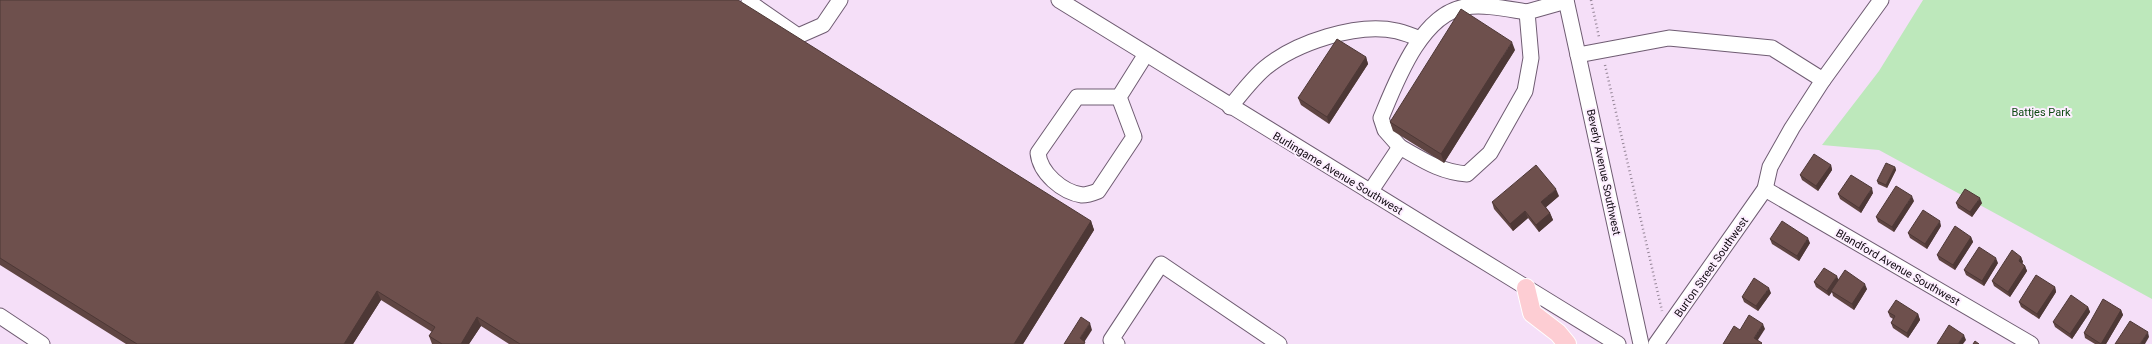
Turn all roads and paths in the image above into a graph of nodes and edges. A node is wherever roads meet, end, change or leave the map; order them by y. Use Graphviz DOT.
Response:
graph roads {
  1 [pos="840,0"];
  2 [pos="1059,0"];
  3 [pos="1566,0"];
  4 [pos="1590,0"];
  5 [pos="1881,0"];
  6 [pos="749,2"];
  7 [pos="1527,12"];
  8 [pos="1420,39"];
  9 [pos="1602,50"];
  10 [pos="1146,54"];
  11 [pos="1578,55"];
  12 [pos="1823,80"];
  13 [pos="1119,97"];
  14 [pos="1230,107"];
  15 [pos="1400,147"];
  16 [pos="1765,189"];
  17 [pos="1370,192"];
  18 [pos="1526,288"];
  19 [pos="1663,314"];
  20 [pos="0,316"];
  21 [pos="42,344"];
  22 [pos="1117,344"];
  23 [pos="1279,344"];
  24 [pos="1567,344"];
  25 [pos="1618,344"];
  26 [pos="1641,344"];
  27 [pos="1656,344"];
  28 [pos="2031,344"];
  1 -- 6 [label="street"];
  2 -- 10 [label="street, Burlingame Avenue Southwest"];
  3 -- 7 [label="street"];
  3 -- 11 [label="street, Beverly Avenue Southwest"];
  4 -- 9 [label="path"];
  5 -- 12 [label="street"];
  7 -- 8 [label="street"];
  7 -- 15 [label="street"];
  8 -- 14 [label="street"];
  8 -- 15 [label="street"];
  9 -- 11 [label="street"];
  9 -- 12 [label="street"];
  9 -- 19 [label="path"];
  10 -- 13 [label="street"];
  10 -- 14 [label="street, Burlingame Avenue Southwest"];
  11 -- 26 [label="street, Beverly Avenue Southwest"];
  12 -- 16 [label="street"];
  13 -- 13 [label="street"];
  14 -- 17 [label="street, Burlingame Avenue Southwest"];
  15 -- 17 [label="street"];
  16 -- 27 [label="street, Burton Street Southwest"];
  16 -- 28 [label="street, Blandford Avenue Southwest"];
  17 -- 18 [label="street, Burlingame Avenue Southwest"];
  18 -- 24 [label="main road"];
  18 -- 25 [label="street, Burlingame Avenue Southwest"];
  20 -- 21 [label="street"];
  22 -- 23 [label="street"];
}
